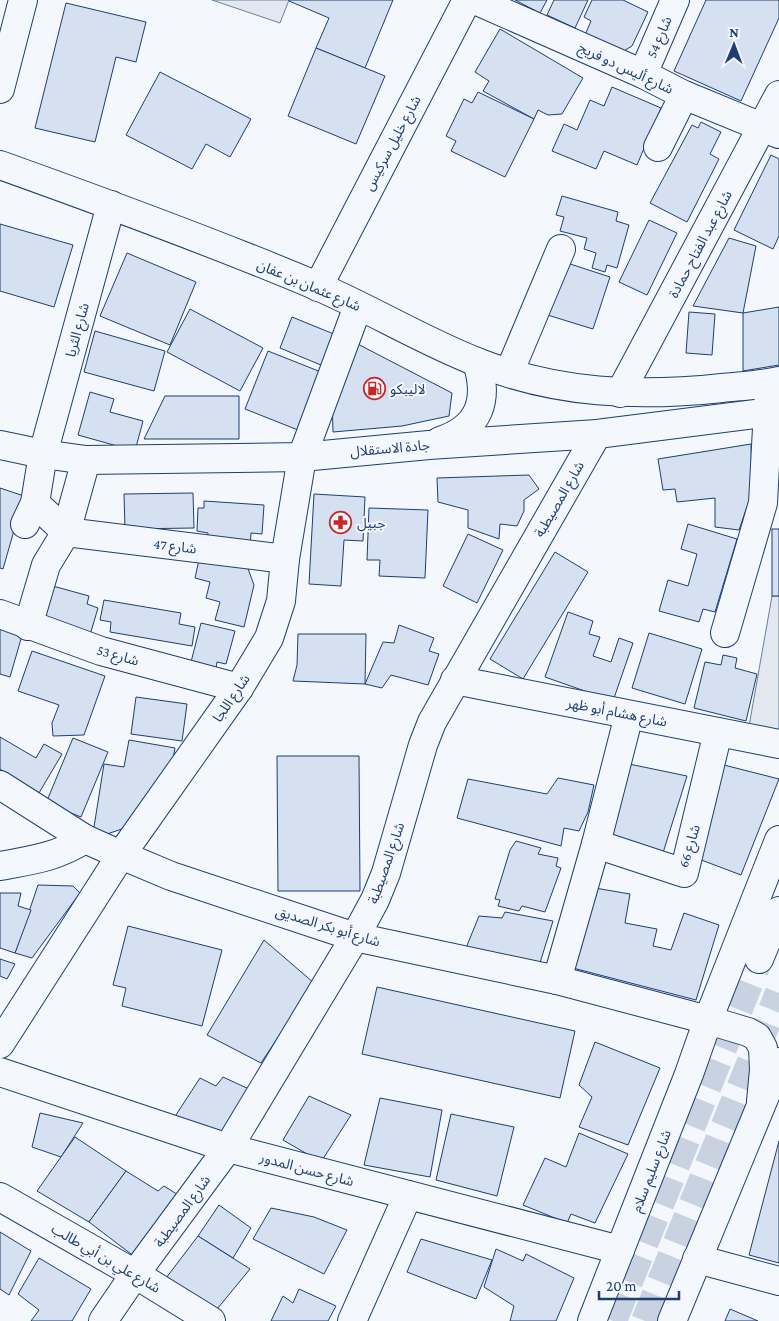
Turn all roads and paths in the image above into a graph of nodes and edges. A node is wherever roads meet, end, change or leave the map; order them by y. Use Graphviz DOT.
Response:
graph roads {
  1 [pos="23,0"];
  2 [pos="467,0"];
  3 [pos="475,0"];
  4 [pos="675,0"];
  5 [pos="643,74"];
  6 [pos="0,89"];
  7 [pos="684,95"];
  8 [pos="779,95"];
  9 [pos="771,131"];
  10 [pos="658,148"];
  11 [pos="0,165"];
  12 [pos="111,205"];
  13 [pos="561,249"];
  14 [pos="318,287"];
  15 [pos="358,306"];
  16 [pos="477,362"];
  17 [pos="509,373"];
  18 [pos="774,382"];
  19 [pos="620,393"];
  20 [pos="773,413"];
  21 [pos="597,434"];
  22 [pos="0,444"];
  23 [pos="429,445"];
  24 [pos="43,454"];
  25 [pos="302,456"];
  26 [pos="86,460"];
  27 [pos="66,532"];
  28 [pos="285,559"];
  29 [pos="0,614"];
  30 [pos="28,626"];
  31 [pos="724,633"];
  32 [pos="454,680"];
  33 [pos="239,688"];
  34 [pos="629,714"];
  35 [pos="718,732"];
  36 [pos="779,744"];
  37 [pos="0,786"];
  38 [pos="85,840"];
  39 [pos="779,840"];
  40 [pos="596,844"];
  41 [pos="121,855"];
  42 [pos="0,866"];
  43 [pos="779,911"];
  44 [pos="355,937"];
  45 [pos="759,959"];
  46 [pos="557,980"];
  47 [pos="708,1020"];
  48 [pos="0,1044"];
  49 [pos="779,1062"];
  50 [pos="0,1072"];
  51 [pos="761,1106"];
  52 [pos="228,1148"];
  53 [pos="408,1195"];
  54 [pos="0,1198"];
  55 [pos="620,1250"];
  56 [pos="697,1259"];
  57 [pos="135,1274"];
  58 [pos="779,1281"];
  59 [pos="104,1321"];
  60 [pos="211,1321"];
  61 [pos="352,1321"];
  62 [pos="592,1321"];
  63 [pos="672,1321"];
  1 -- 6 [label="main road"];
  2 -- 14 [label="main road, شارع خليل سركيس"];
  3 -- 5 [label="main road, شارع أليس دو فريج"];
  4 -- 5 [label="main road, شارع 54"];
  5 -- 7 [label="main road, شارع أليس دو فريج"];
  7 -- 9 [label="main road, شارع أليس دو فريج"];
  7 -- 10 [label="main road"];
  8 -- 9 [label="main road, شارع عبد الفتاح حمادة"];
  9 -- 19 [label="main road, شارع عبد الفتاح حمادة"];
  11 -- 12 [label="main road, شارع عثمان بن عفان"];
  12 -- 14 [label="main road, شارع عثمان بن عفان"];
  12 -- 24 [label="main road, شارع الثريا"];
  13 -- 17 [label="main road"];
  14 -- 15 [label="main road, شارع عثمان بن عفان"];
  15 -- 16 [label="main road, شارع عثمان بن عفان"];
  15 -- 25 [label="main road, شارع اللجا"];
  16 -- 17 [label="main road, شارع عثمان بن عفان"];
  16 -- 23 [label="main road"];
  17 -- 19 [label="main road, شارع عثمان بن عفان"];
  18 -- 19 [label="main road"];
  18 -- 20 [label="main road"];
  20 -- 21 [label="main road, جادة الاستقلال"];
  20 -- 31 [label="main road"];
  21 -- 23 [label="main road, جادة الاستقلال"];
  21 -- 32 [label="main road, شارع المصيطبة"];
  22 -- 24 [label="main road, جادة الاستقلال"];
  23 -- 25 [label="main road, جادة الاستقلال"];
  24 -- 26 [label="main road, جادة الاستقلال"];
  24 -- 27 [label="main road, شارع الثريا"];
  25 -- 26 [label="main road, جادة الاستقلال"];
  25 -- 28 [label="main road, شارع اللجا"];
  26 -- 27 [label="main road"];
  27 -- 28 [label="main road, شارع 47"];
  27 -- 30 [label="main road"];
  28 -- 33 [label="main road, شارع اللجا"];
  29 -- 30 [label="main road, شارع 53"];
  30 -- 33 [label="main road, شارع 53"];
  32 -- 34 [label="main road, شارع هشام أبو ظهر"];
  32 -- 44 [label="main road, شارع المصيطبة"];
  33 -- 41 [label="main road, شارع اللجا"];
  34 -- 35 [label="main road, شارع هشام أبو ظهر"];
  34 -- 40 [label="main road"];
  35 -- 36 [label="main road, شارع هشام أبو ظهر"];
  35 -- 40 [label="main road, شارع 66"];
  37 -- 38 [label="main road, شارع أبو بكر الصديق"];
  38 -- 41 [label="main road, شارع أبو بكر الصديق"];
  38 -- 42 [label="main road"];
  39 -- 47 [label="main road, شارع سليم سلام"];
  40 -- 46 [label="main road"];
  41 -- 44 [label="main road, شارع أبو بكر الصديق"];
  41 -- 48 [label="main road, شارع اللجا"];
  43 -- 45 [label="main road"];
  44 -- 46 [label="main road, شارع أبو بكر الصديق"];
  44 -- 52 [label="main road, شارع المصيطبة"];
  46 -- 47 [label="main road, شارع أبو بكر الصديق"];
  47 -- 51 [label="main road, شارع أبو بكر الصديق"];
  47 -- 55 [label="main road, شارع سليم سلام"];
  49 -- 51 [label="main road"];
  50 -- 52 [label="main road, شارع حسن المدور"];
  51 -- 56 [label="main road"];
  52 -- 53 [label="main road, شارع حسن المدور"];
  52 -- 57 [label="main road, شارع المصيطبة"];
  53 -- 55 [label="main road, شارع حسن المدور"];
  53 -- 61 [label="main road"];
  54 -- 57 [label="main road, شارع علي بن أبي طالب"];
  55 -- 62 [label="main road, شارع سليم سلام"];
  56 -- 58 [label="main road"];
  56 -- 63 [label="main road"];
  57 -- 59 [label="main road, شارع المصيطبة"];
  57 -- 60 [label="main road, شارع علي بن أبي طالب"];
}
